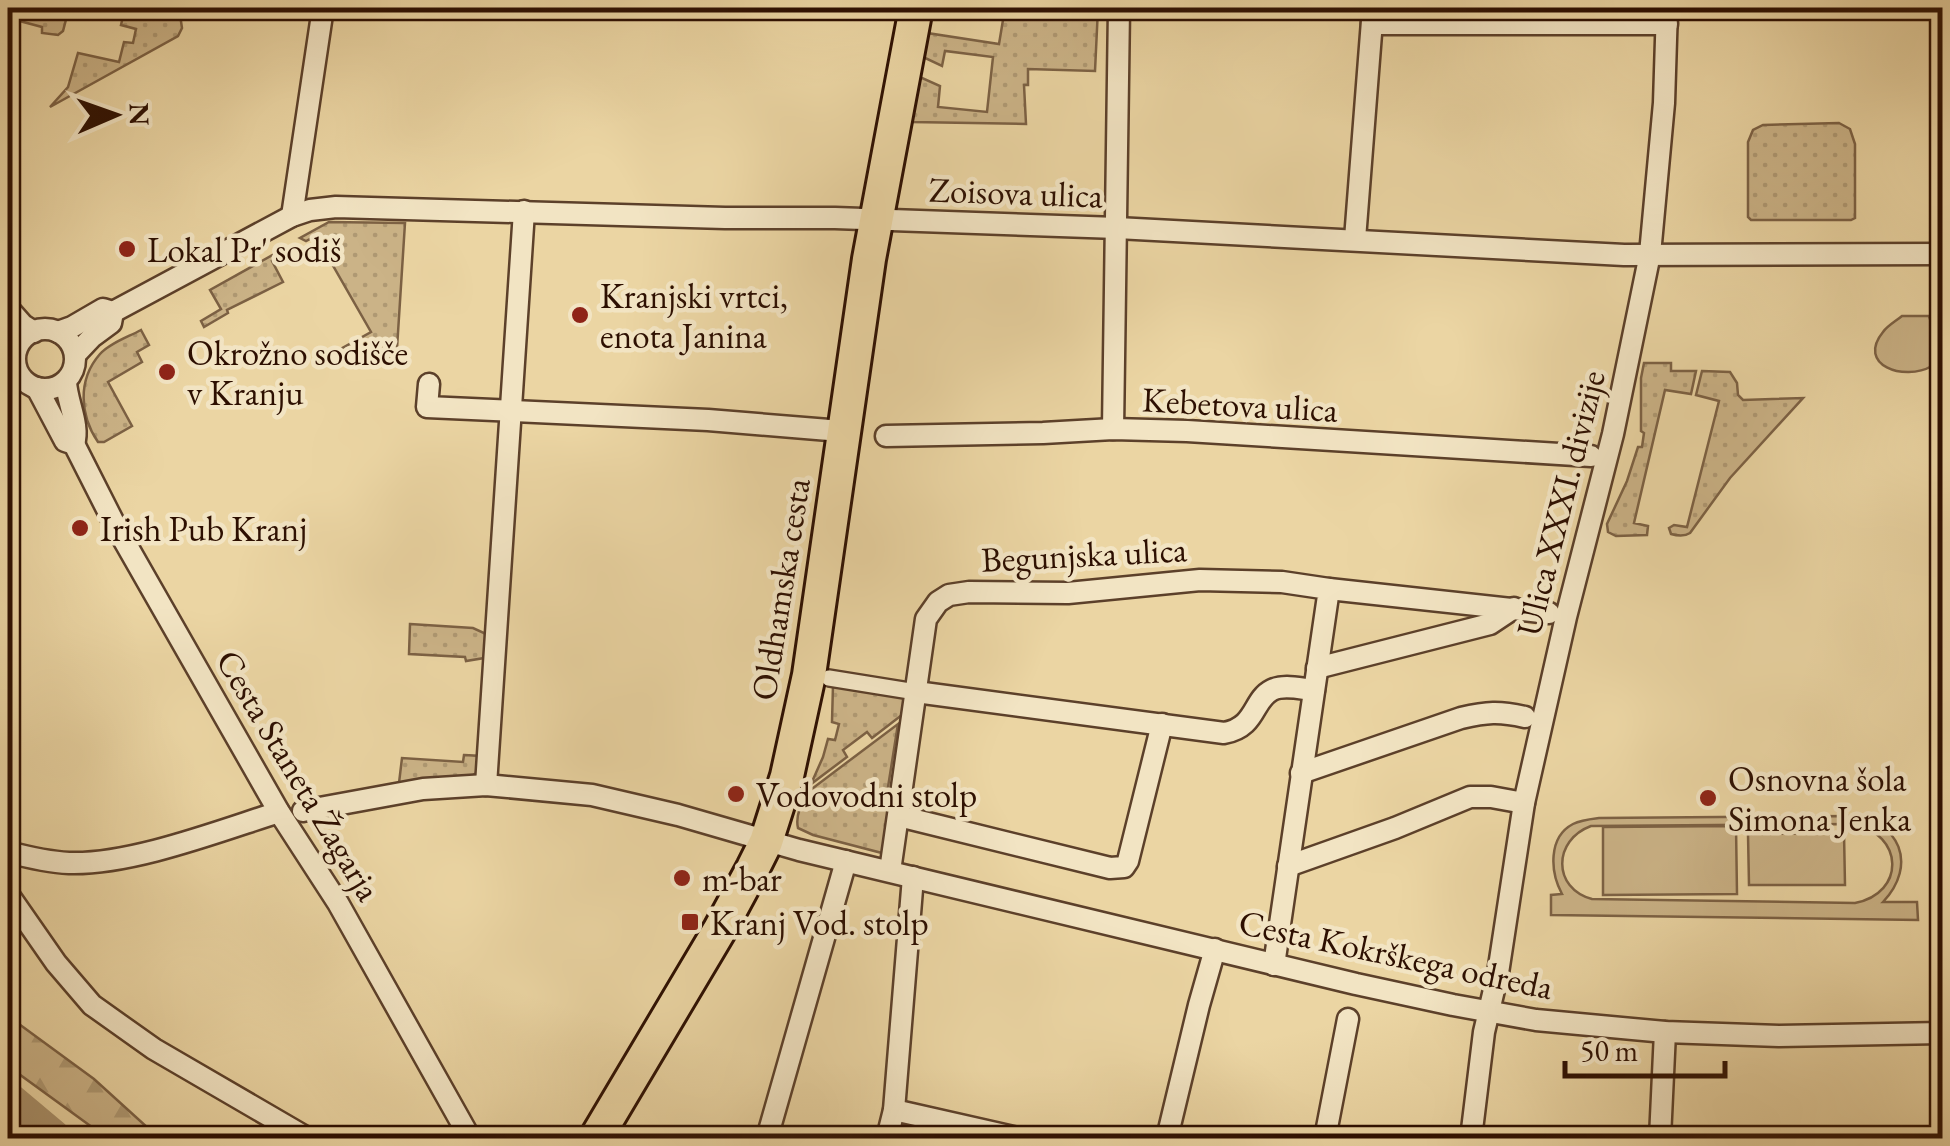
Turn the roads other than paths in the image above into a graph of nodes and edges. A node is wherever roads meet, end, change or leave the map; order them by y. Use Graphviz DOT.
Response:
graph roads {
  1 [pos="323,8"];
  2 [pos="916,8"];
  3 [pos="1120,8"];
  4 [pos="1372,16"];
  5 [pos="1667,16"];
  6 [pos="524,210"];
  7 [pos="292,216"];
  8 [pos="875,220"];
  9 [pos="1118,228"];
  10 [pos="1355,239"];
  11 [pos="1650,254"];
  12 [pos="1942,254"];
  13 [pos="8,308"];
  14 [pos="114,312"];
  15 [pos="34,332"];
  16 [pos="58,332"];
  17 [pos="12,344"];
  18 [pos="75,355"];
  19 [pos="22,382"];
  20 [pos="66,382"];
  21 [pos="430,384"];
  22 [pos="511,412"];
  23 [pos="1113,429"];
  24 [pos="829,430"];
  25 [pos="886,436"];
  26 [pos="74,444"];
  27 [pos="1591,456"];
  28 [pos="1329,589"];
  29 [pos="1514,608"];
  30 [pos="1549,613"];
  31 [pos="1317,668"];
  32 [pos="829,678"];
  33 [pos="1314,690"];
  34 [pos="924,693"];
  35 [pos="1525,716"];
  36 [pos="1162,724"];
  37 [pos="1302,773"];
  38 [pos="486,785"];
  39 [pos="1524,802"];
  40 [pos="303,811"];
  41 [pos="279,812"];
  42 [pos="899,816"];
  43 [pos="766,842"];
  44 [pos="8,852"];
  45 [pos="846,861"];
  46 [pos="1288,866"];
  47 [pos="890,871"];
  48 [pos="913,877"];
  49 [pos="8,894"];
  50 [pos="1215,949"];
  51 [pos="1274,964"];
  52 [pos="1488,1010"];
  53 [pos="1348,1019"];
  54 [pos="1665,1032"];
  55 [pos="1942,1032"];
  56 [pos="894,1110"];
  57 [pos="306,1138"];
  58 [pos="470,1138"];
  59 [pos="596,1138"];
  60 [pos="767,1138"];
  61 [pos="887,1138"];
  62 [pos="1018,1138"];
  63 [pos="1167,1138"];
  64 [pos="1325,1138"];
  65 [pos="1471,1138"];
  66 [pos="1660,1138"];
  1 -- 7 [label="street"];
  2 -- 8 [label="main road, Oldhamska cesta"];
  3 -- 9 [label="street"];
  4 -- 5 [label="street"];
  4 -- 10 [label="street"];
  5 -- 11 [label="street, Ulica XXXI. divizije"];
  6 -- 7 [label="street, Zoisova ulica"];
  6 -- 8 [label="street, Zoisova ulica"];
  6 -- 22 [label="street"];
  7 -- 14 [label="street, Zoisova ulica"];
  8 -- 9 [label="street, Zoisova ulica"];
  8 -- 43 [label="main road, Oldhamska cesta"];
  9 -- 10 [label="street, Zoisova ulica"];
  9 -- 23 [label="street"];
  10 -- 11 [label="street, Zoisova ulica"];
  11 -- 12 [label="street, Zoisova ulica"];
  11 -- 39 [label="street, Ulica XXXI. divizije"];
  13 -- 15 [label="street"];
  14 -- 16 [label="street, Zoisova ulica"];
  14 -- 18 [label="street, Zoisova ulica"];
  15 -- 16 [label="street"];
  15 -- 17 [label="street"];
  16 -- 18 [label="street"];
  17 -- 19 [label="street"];
  18 -- 20 [label="street"];
  19 -- 20 [label="street"];
  19 -- 26 [label="street, Cesta Staneta Žagarja"];
  20 -- 26 [label="street, Cesta Staneta Žagarja"];
  21 -- 22 [label="street"];
  22 -- 24 [label="street"];
  22 -- 38 [label="street"];
  23 -- 25 [label="street, Kebetova ulica"];
  23 -- 27 [label="street, Kebetova ulica"];
  26 -- 41 [label="street, Cesta Staneta Žagarja"];
  28 -- 29 [label="street, Begunjska ulica"];
  28 -- 31 [label="street"];
  28 -- 34 [label="street, Begunjska ulica"];
  29 -- 30 [label="street, Begunjska ulica"];
  29 -- 31 [label="street"];
  31 -- 33 [label="street"];
  32 -- 34 [label="street"];
  33 -- 36 [label="street"];
  33 -- 37 [label="street"];
  34 -- 36 [label="street"];
  34 -- 42 [label="street, Begunjska ulica"];
  35 -- 37 [label="street"];
  36 -- 42 [label="street"];
  37 -- 46 [label="street"];
  38 -- 40 [label="street, Cesta Kokrškega odreda"];
  38 -- 43 [label="street, Cesta Kokrškega odreda"];
  39 -- 46 [label="street"];
  39 -- 52 [label="street, Ulica XXXI. divizije"];
  41 -- 44 [label="street"];
  41 -- 58 [label="street, Cesta Staneta Žagarja"];
  42 -- 47 [label="street, Begunjska ulica"];
  43 -- 45 [label="street, Cesta Kokrškega odreda"];
  43 -- 59 [label="main road, Oldhamska cesta"];
  45 -- 47 [label="street, Cesta Kokrškega odreda"];
  45 -- 60 [label="street"];
  46 -- 51 [label="street"];
  47 -- 48 [label="street, Cesta Kokrškega odreda"];
  48 -- 50 [label="street, Cesta Kokrškega odreda"];
  48 -- 56 [label="street"];
  49 -- 57 [label="street"];
  50 -- 51 [label="street, Cesta Kokrškega odreda"];
  50 -- 63 [label="street"];
  51 -- 52 [label="street, Cesta Kokrškega odreda"];
  52 -- 54 [label="street, Cesta Kokrškega odreda"];
  52 -- 65 [label="street, Ulica XXXI. divizije"];
  53 -- 64 [label="street"];
  54 -- 55 [label="street, Cesta Kokrškega odreda"];
  54 -- 66 [label="street"];
  56 -- 61 [label="street"];
  56 -- 62 [label="street"];
}
